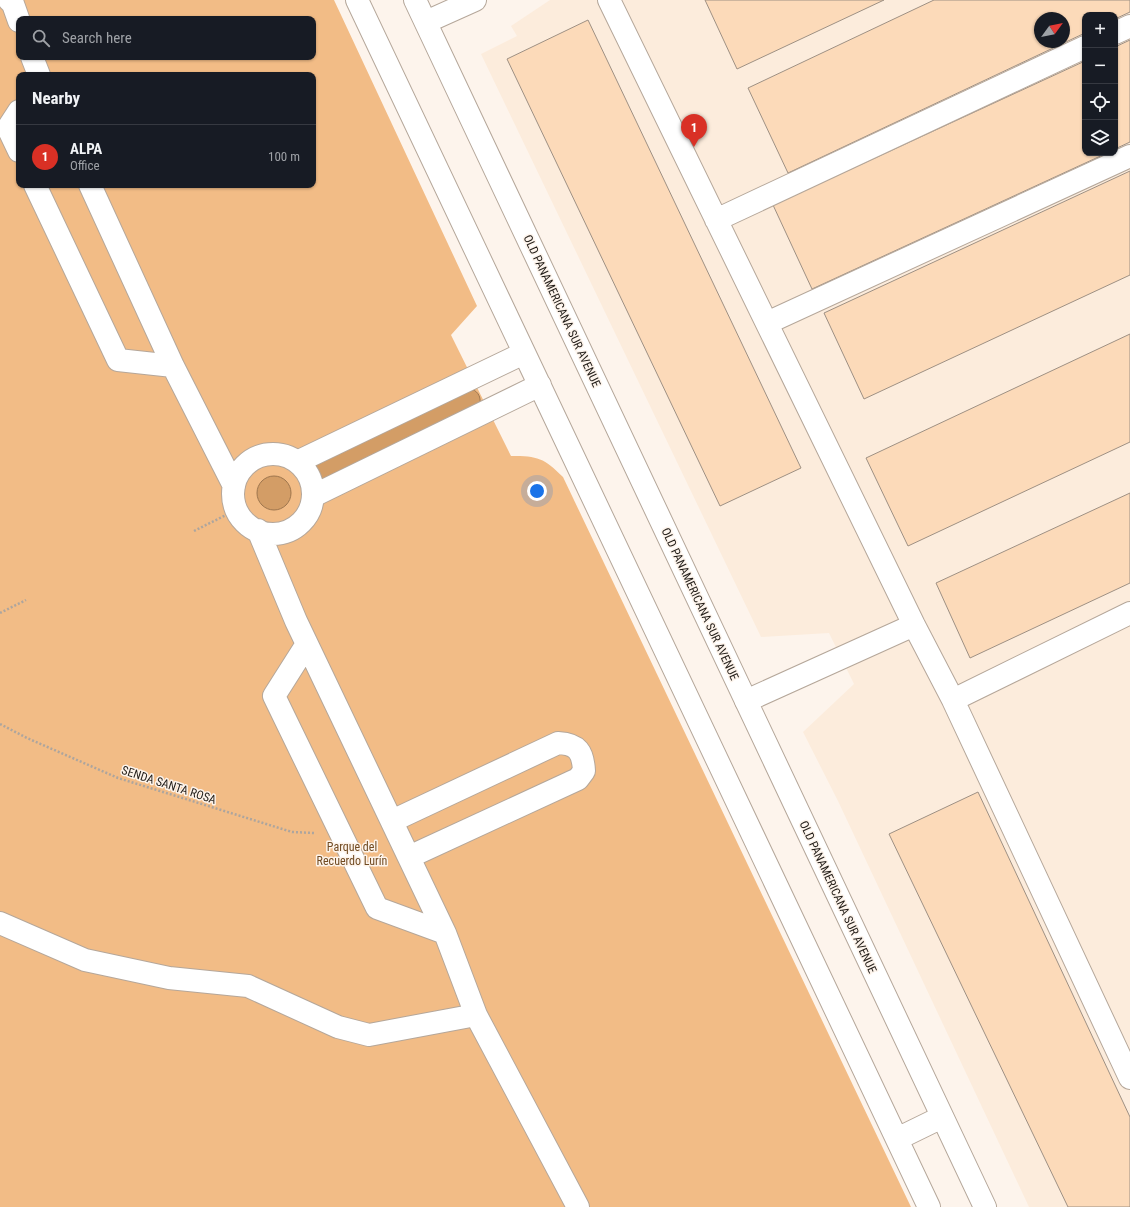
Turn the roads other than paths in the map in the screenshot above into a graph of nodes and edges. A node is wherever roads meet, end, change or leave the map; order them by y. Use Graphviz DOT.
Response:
graph roads {
  1 [pos="9,0"];
  2 [pos="357,0"];
  3 [pos="416,0"];
  4 [pos="475,0"];
  5 [pos="609,0"];
  6 [pos="17,16"];
  7 [pos="426,22"];
  8 [pos="1130,26"];
  9 [pos="1118,32"];
  10 [pos="1083,48"];
  11 [pos="33,60"];
  12 [pos="38,72"];
  13 [pos="16,116"];
  14 [pos="16,145"];
  15 [pos="1130,156"];
  16 [pos="36,188"];
  17 [pos="91,188"];
  18 [pos="716,220"];
  19 [pos="767,323"];
  20 [pos="524,353"];
  21 [pos="173,366"];
  22 [pos="540,385"];
  23 [pos="297,462"];
  24 [pos="234,486"];
  25 [pos="313,496"];
  26 [pos="258,530"];
  27 [pos="1130,613"];
  28 [pos="914,625"];
  29 [pos="307,644"];
  30 [pos="953,700"];
  31 [pos="746,701"];
  32 [pos="392,821"];
  33 [pos="409,857"];
  34 [pos="0,923"];
  35 [pos="445,933"];
  36 [pos="476,1015"];
  37 [pos="1130,1078"];
  38 [pos="942,1117"];
  39 [pos="897,1139"];
  40 [pos="578,1207"];
  41 [pos="930,1207"];
  42 [pos="985,1207"];
  1 -- 6 [label="main road"];
  2 -- 20 [label="main road"];
  3 -- 7 [label="main road, OLD PANAMERICANA SUR AVENUE"];
  4 -- 7 [label="main road"];
  5 -- 18 [label="main road"];
  7 -- 31 [label="main road, OLD PANAMERICANA SUR AVENUE"];
  8 -- 9 [label="main road"];
  10 -- 18 [label="main road"];
  11 -- 12 [label="main road"];
  13 -- 14 [label="main road"];
  15 -- 19 [label="main road"];
  16 -- 21 [label="main road"];
  17 -- 21 [label="main road"];
  18 -- 19 [label="main road"];
  19 -- 28 [label="main road"];
  20 -- 22 [label="main road"];
  20 -- 23 [label="main road"];
  21 -- 24 [label="main road"];
  22 -- 25 [label="main road"];
  22 -- 39 [label="main road"];
  23 -- 24 [label="main road"];
  23 -- 25 [label="main road"];
  24 -- 26 [label="main road"];
  25 -- 26 [label="main road"];
  26 -- 29 [label="main road"];
  27 -- 30 [label="main road"];
  28 -- 30 [label="main road"];
  28 -- 31 [label="main road"];
  29 -- 32 [label="main road"];
  29 -- 35 [label="main road"];
  30 -- 37 [label="main road"];
  31 -- 38 [label="main road, OLD PANAMERICANA SUR AVENUE"];
  32 -- 33 [label="main road"];
  32 -- 33 [label="main road"];
  33 -- 35 [label="main road"];
  34 -- 36 [label="main road"];
  35 -- 36 [label="main road"];
  36 -- 40 [label="main road"];
  38 -- 39 [label="main road"];
  38 -- 42 [label="main road, OLD PANAMERICANA SUR AVENUE"];
  39 -- 41 [label="main road"];
}
